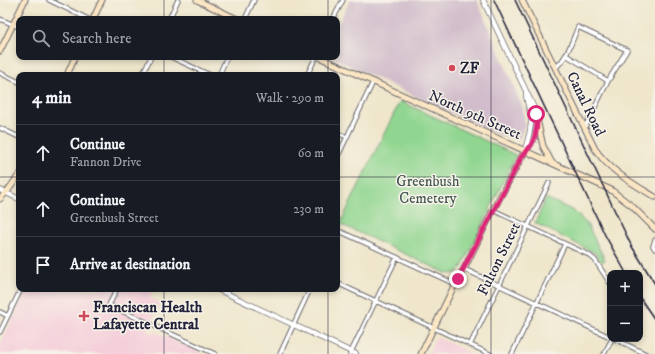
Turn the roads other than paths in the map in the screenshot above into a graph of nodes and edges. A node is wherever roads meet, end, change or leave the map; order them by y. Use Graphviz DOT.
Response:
graph roads {
  1 [pos="25,0"];
  2 [pos="49,0"];
  3 [pos="102,0"];
  4 [pos="178,0"];
  5 [pos="197,0"];
  6 [pos="254,0"];
  7 [pos="343,0"];
  8 [pos="484,0"];
  9 [pos="522,0"];
  10 [pos="17,16"];
  11 [pos="82,16"];
  12 [pos="94,16"];
  13 [pos="170,16"];
  14 [pos="231,16"];
  15 [pos="246,16"];
  16 [pos="335,16"];
  17 [pos="0,18"];
  18 [pos="16,18"];
  19 [pos="13,24"];
  20 [pos="16,26"];
  21 [pos="0,51"];
  22 [pos="566,55"];
  23 [pos="74,60"];
  24 [pos="150,60"];
  25 [pos="178,60"];
  26 [pos="226,60"];
  27 [pos="315,60"];
  28 [pos="324,60"];
  29 [pos="555,68"];
  30 [pos="68,72"];
  31 [pos="144,72"];
  32 [pos="204,72"];
  33 [pos="220,72"];
  34 [pos="309,72"];
  35 [pos="0,73"];
  36 [pos="16,81"];
  37 [pos="608,81"];
  38 [pos="373,82"];
  39 [pos="526,92"];
  40 [pos="537,119"];
  41 [pos="0,128"];
  42 [pos="584,128"];
  43 [pos="340,134"];
  44 [pos="16,136"];
  45 [pos="347,137"];
  46 [pos="526,151"];
  47 [pos="340,152"];
  48 [pos="552,163"];
  49 [pos="16,179"];
  50 [pos="549,183"];
  51 [pos="0,190"];
  52 [pos="6,193"];
  53 [pos="655,197"];
  54 [pos="16,198"];
  55 [pos="0,199"];
  56 [pos="493,210"];
  57 [pos="528,227"];
  58 [pos="655,229"];
  59 [pos="340,232"];
  60 [pos="655,240"];
  61 [pos="565,244"];
  62 [pos="655,249"];
  63 [pos="397,257"];
  64 [pos="464,269"];
  65 [pos="607,278"];
  66 [pos="340,284"];
  67 [pos="455,284"];
  68 [pos="499,285"];
  69 [pos="20,292"];
  70 [pos="116,292"];
  71 [pos="223,292"];
  72 [pos="309,292"];
  73 [pos="376,302"];
  74 [pos="537,303"];
  75 [pos="0,312"];
  76 [pos="8,316"];
  77 [pos="294,325"];
  78 [pos="434,328"];
  79 [pos="0,332"];
  80 [pos="607,336"];
  81 [pos="610,342"];
  82 [pos="620,342"];
  83 [pos="470,345"];
  84 [pos="352,353"];
  85 [pos="215,354"];
  86 [pos="280,354"];
  87 [pos="421,354"];
  88 [pos="490,354"];
  89 [pos="512,354"];
  90 [pos="604,354"];
  91 [pos="646,354"];
  1 -- 10 [label="main road"];
  2 -- 11 [label="street"];
  3 -- 12 [label="main road"];
  4 -- 13 [label="street"];
  5 -- 14 [label="main road"];
  6 -- 15 [label="street"];
  7 -- 16 [label="street"];
  8 -- 39 [label="street"];
  9 -- 29 [label="main road, Canal Road"];
  17 -- 19 [label="street"];
  18 -- 19 [label="main road"];
  19 -- 20 [label="street"];
  19 -- 21 [label="main road"];
  22 -- 29 [label="street"];
  22 -- 37 [label="street"];
  22 -- 37 [label="street"];
  23 -- 30 [label="main road"];
  24 -- 31 [label="street"];
  25 -- 32 [label="street"];
  26 -- 33 [label="street"];
  27 -- 34 [label="street"];
  28 -- 38 [label="main road, North 9th Street"];
  29 -- 42 [label="main road, Canal Road"];
  35 -- 36 [label="street"];
  37 -- 42 [label="street"];
  38 -- 45 [label="street"];
  38 -- 46 [label="main road, North 9th Street"];
  39 -- 40 [label="street"];
  39 -- 46 [label="street"];
  40 -- 46 [label="street"];
  40 -- 48 [label="main road"];
  41 -- 44 [label="street"];
  42 -- 53 [label="main road, Canal Road"];
  43 -- 45 [label="street"];
  45 -- 47 [label="street"];
  46 -- 48 [label="main road, North 9th Street"];
  46 -- 56 [label="main road"];
  48 -- 58 [label="main road, North 9th Street"];
  49 -- 52 [label="main road"];
  50 -- 57 [label="street, Fulton Street"];
  51 -- 52 [label="street"];
  52 -- 54 [label="street"];
  52 -- 55 [label="main road"];
  56 -- 57 [label="street"];
  56 -- 64 [label="main road"];
  57 -- 61 [label="street"];
  57 -- 68 [label="street, Fulton Street"];
  59 -- 63 [label="street"];
  60 -- 62 [label="street"];
  61 -- 65 [label="street"];
  61 -- 74 [label="street"];
  63 -- 67 [label="street"];
  63 -- 73 [label="street"];
  64 -- 67 [label="main road"];
  64 -- 68 [label="street"];
  66 -- 73 [label="street"];
  67 -- 78 [label="main road"];
  68 -- 74 [label="street"];
  68 -- 83 [label="street, Fulton Street"];
  69 -- 76 [label="street"];
  70 -- 85 [label="street"];
  71 -- 77 [label="street"];
  72 -- 77 [label="street"];
  73 -- 78 [label="street"];
  73 -- 84 [label="street"];
  74 -- 80 [label="street"];
  74 -- 89 [label="street"];
  75 -- 76 [label="street"];
  76 -- 79 [label="street"];
  77 -- 84 [label="street"];
  77 -- 86 [label="street"];
  78 -- 83 [label="street"];
  78 -- 87 [label="main road"];
  81 -- 90 [label="street"];
  82 -- 91 [label="street"];
  83 -- 88 [label="street"];
}
